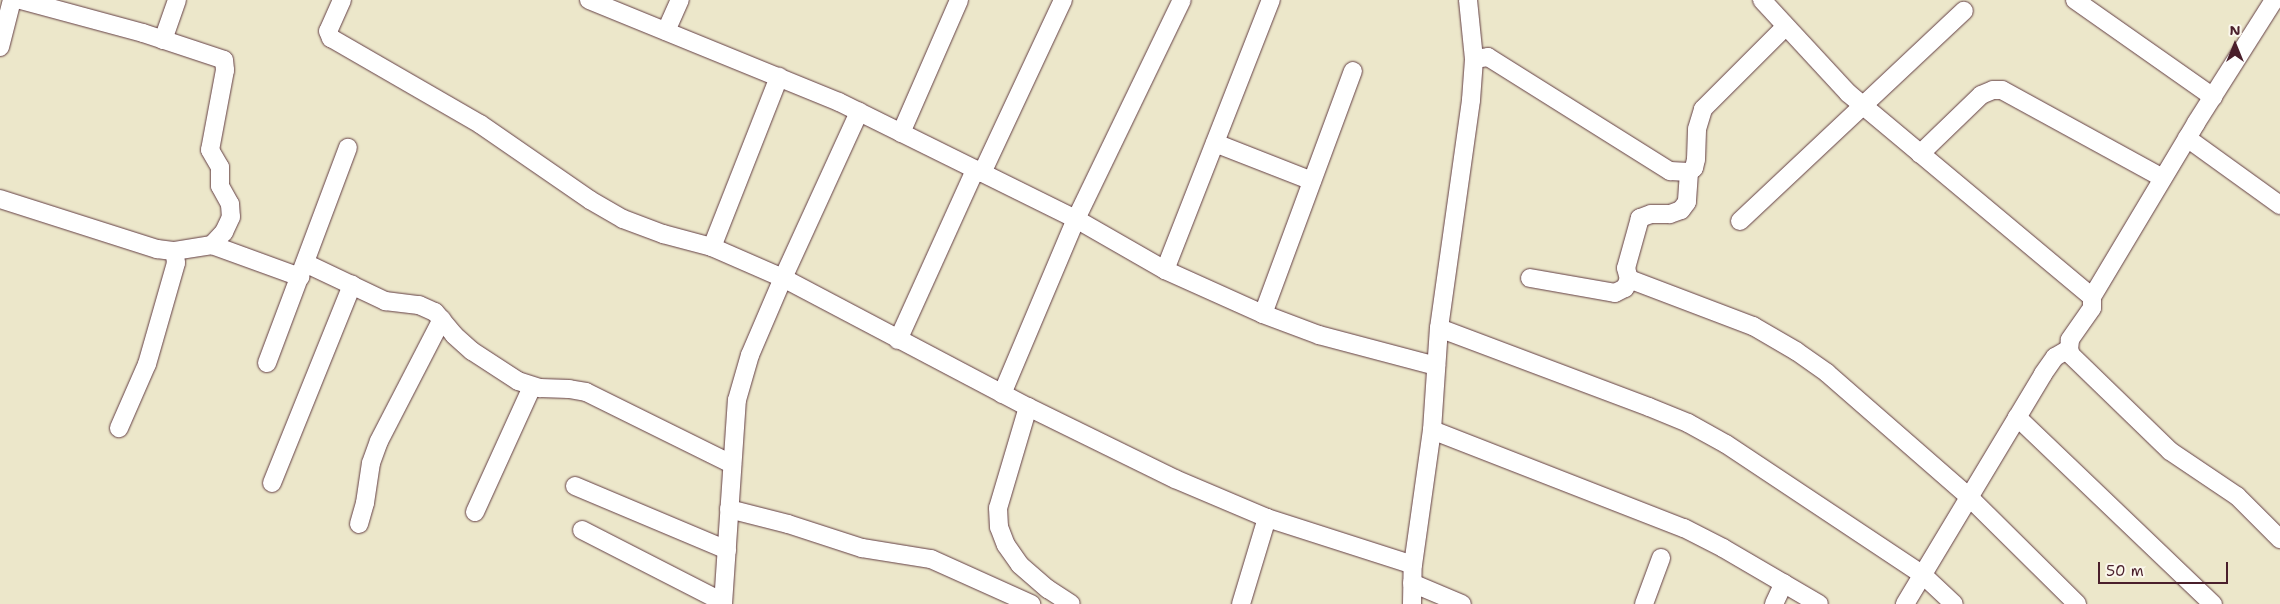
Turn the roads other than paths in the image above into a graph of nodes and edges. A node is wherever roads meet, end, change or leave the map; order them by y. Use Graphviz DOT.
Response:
graph roads {
  1 [pos="12,0"];
  2 [pos="21,0"];
  3 [pos="177,0"];
  4 [pos="342,0"];
  5 [pos="589,0"];
  6 [pos="680,0"];
  7 [pos="959,0"];
  8 [pos="1063,0"];
  9 [pos="1182,0"];
  10 [pos="1271,0"];
  11 [pos="1468,0"];
  12 [pos="1762,0"];
  13 [pos="2076,0"];
  14 [pos="2274,0"];
  15 [pos="1964,10"];
  16 [pos="1786,26"];
  17 [pos="666,32"];
  18 [pos="163,40"];
  19 [pos="0,47"];
  20 [pos="1474,59"];
  21 [pos="1353,71"];
  22 [pos="778,77"];
  23 [pos="2213,97"];
  24 [pos="1863,106"];
  25 [pos="859,112"];
  26 [pos="902,133"];
  27 [pos="2187,138"];
  28 [pos="1214,143"];
  29 [pos="348,148"];
  30 [pos="1920,154"];
  31 [pos="979,171"];
  32 [pos="1689,172"];
  33 [pos="2163,178"];
  34 [pos="1312,180"];
  35 [pos="2277,197"];
  36 [pos="0,199"];
  37 [pos="1076,219"];
  38 [pos="1740,221"];
  39 [pos="212,245"];
  40 [pos="712,247"];
  41 [pos="173,252"];
  42 [pos="302,270"];
  43 [pos="1165,270"];
  44 [pos="782,278"];
  45 [pos="1530,278"];
  46 [pos="1629,279"];
  47 [pos="352,285"];
  48 [pos="2092,297"];
  49 [pos="1264,314"];
  50 [pos="442,319"];
  51 [pos="1439,328"];
  52 [pos="898,340"];
  53 [pos="2069,348"];
  54 [pos="268,363"];
  55 [pos="1436,366"];
  56 [pos="532,387"];
  57 [pos="1002,394"];
  58 [pos="1028,407"];
  59 [pos="2017,417"];
  60 [pos="119,428"];
  61 [pos="1432,430"];
  62 [pos="732,464"];
  63 [pos="272,483"];
  64 [pos="575,486"];
  65 [pos="1969,497"];
  66 [pos="729,509"];
  67 [pos="474,512"];
  68 [pos="1268,518"];
  69 [pos="359,524"];
  70 [pos="582,530"];
  71 [pos="2280,539"];
  72 [pos="727,550"];
  73 [pos="1661,558"];
  74 [pos="1413,565"];
  75 [pos="1922,574"];
  76 [pos="1412,583"];
  77 [pos="1784,583"];
  78 [pos="1063,602"];
  79 [pos="723,603"];
  80 [pos="1032,604"];
  81 [pos="1241,604"];
  82 [pos="1412,604"];
  83 [pos="1462,604"];
  84 [pos="1644,604"];
  85 [pos="1774,604"];
  86 [pos="1819,604"];
  87 [pos="1905,604"];
  88 [pos="1954,604"];
  89 [pos="2077,604"];
  90 [pos="2212,604"];
  1 -- 19 [label="street"];
  2 -- 18 [label="street"];
  3 -- 18 [label="street"];
  4 -- 40 [label="street"];
  5 -- 17 [label="street"];
  6 -- 17 [label="street"];
  7 -- 26 [label="street"];
  8 -- 31 [label="street"];
  9 -- 37 [label="street"];
  10 -- 28 [label="street"];
  11 -- 20 [label="street"];
  12 -- 16 [label="street"];
  13 -- 23 [label="street"];
  14 -- 23 [label="street"];
  15 -- 24 [label="street"];
  16 -- 24 [label="street"];
  16 -- 32 [label="street"];
  17 -- 22 [label="street"];
  18 -- 39 [label="street"];
  20 -- 32 [label="street"];
  20 -- 51 [label="street"];
  21 -- 34 [label="street"];
  22 -- 25 [label="street"];
  22 -- 40 [label="street"];
  23 -- 27 [label="street"];
  24 -- 30 [label="street"];
  24 -- 38 [label="street"];
  25 -- 26 [label="street"];
  25 -- 44 [label="street"];
  26 -- 31 [label="street"];
  27 -- 33 [label="street"];
  27 -- 35 [label="street"];
  28 -- 34 [label="street"];
  28 -- 43 [label="street"];
  29 -- 42 [label="street"];
  30 -- 33 [label="street"];
  30 -- 48 [label="street"];
  31 -- 37 [label="street"];
  31 -- 52 [label="street"];
  32 -- 46 [label="street"];
  33 -- 48 [label="street"];
  34 -- 49 [label="street"];
  36 -- 41 [label="street"];
  37 -- 43 [label="street"];
  37 -- 57 [label="street"];
  39 -- 41 [label="street"];
  39 -- 42 [label="street"];
  40 -- 44 [label="street"];
  41 -- 60 [label="street"];
  42 -- 47 [label="street"];
  42 -- 54 [label="street"];
  43 -- 49 [label="street"];
  44 -- 52 [label="street"];
  44 -- 62 [label="street"];
  45 -- 46 [label="street"];
  46 -- 65 [label="street"];
  47 -- 50 [label="street"];
  47 -- 63 [label="street"];
  48 -- 53 [label="street"];
  49 -- 55 [label="street"];
  50 -- 56 [label="street"];
  50 -- 69 [label="street"];
  51 -- 55 [label="street"];
  51 -- 75 [label="street"];
  52 -- 57 [label="street"];
  53 -- 59 [label="street"];
  53 -- 71 [label="street"];
  55 -- 61 [label="street"];
  56 -- 62 [label="street"];
  56 -- 67 [label="street"];
  57 -- 58 [label="street"];
  58 -- 68 [label="street"];
  58 -- 78 [label="street"];
  59 -- 65 [label="street"];
  59 -- 90 [label="street"];
  61 -- 74 [label="street"];
  61 -- 77 [label="street"];
  62 -- 66 [label="street"];
  64 -- 72 [label="street"];
  65 -- 75 [label="street"];
  65 -- 89 [label="street"];
  66 -- 72 [label="street"];
  66 -- 80 [label="street"];
  68 -- 74 [label="street"];
  68 -- 81 [label="street"];
  70 -- 79 [label="street"];
  72 -- 79 [label="street"];
  73 -- 84 [label="street"];
  74 -- 76 [label="street"];
  75 -- 87 [label="street"];
  75 -- 88 [label="street"];
  76 -- 82 [label="street"];
  76 -- 83 [label="street"];
  77 -- 85 [label="street"];
  77 -- 86 [label="street"];
}
